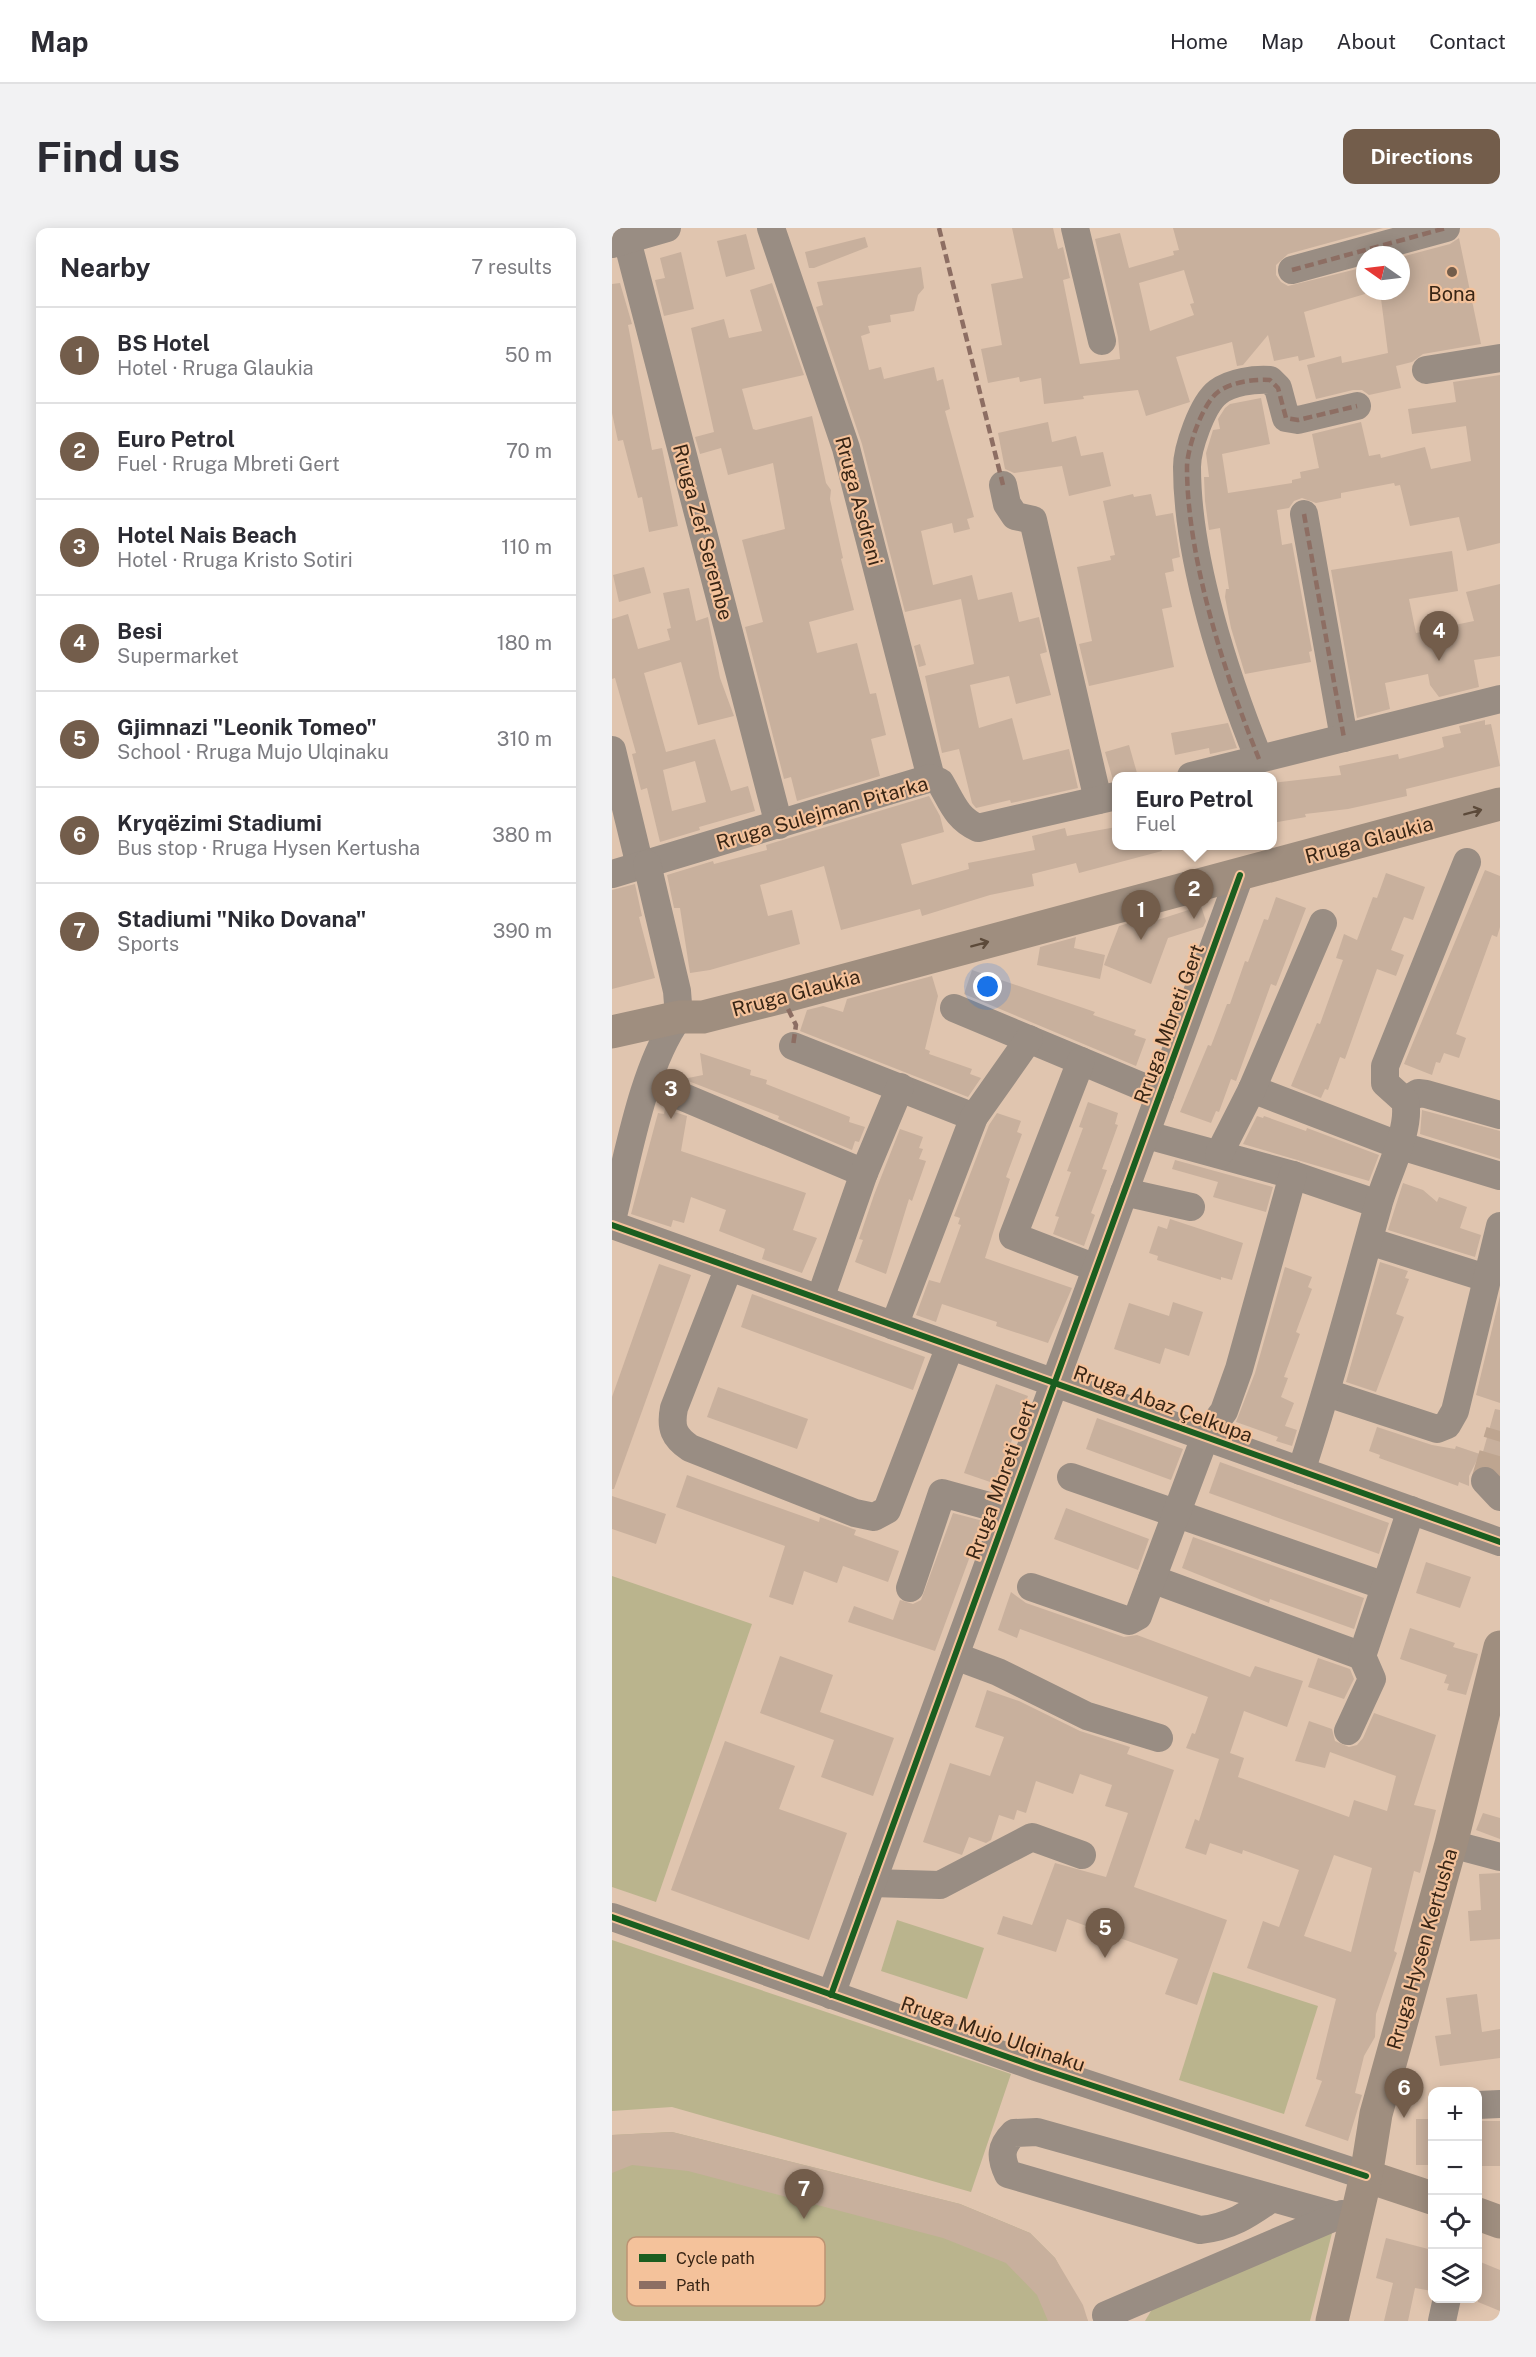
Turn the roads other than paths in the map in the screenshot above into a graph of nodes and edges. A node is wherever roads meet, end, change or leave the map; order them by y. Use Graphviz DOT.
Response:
graph roads {
  1 [pos="667,228"];
  2 [pos="771,228"];
  3 [pos="1075,228"];
  4 [pos="1446,228"];
  5 [pos="617,239"];
  6 [pos="1292,270"];
  7 [pos="1102,341"];
  8 [pos="1500,358"];
  9 [pos="1426,370"];
  10 [pos="1357,406"];
  11 [pos="1003,485"];
  12 [pos="1304,514"];
  13 [pos="1500,699"];
  14 [pos="1344,738"];
  15 [pos="612,750"];
  16 [pos="1259,759"];
  17 [pos="1210,772"];
  18 [pos="931,778"];
  19 [pos="1500,781"];
  20 [pos="1107,798"];
  21 [pos="1500,804"];
  22 [pos="779,825"];
  23 [pos="1277,842"];
  24 [pos="1247,850"];
  25 [pos="1467,862"];
  26 [pos="643,865"];
  27 [pos="612,874"];
  28 [pos="1240,874"];
  29 [pos="1323,923"];
  30 [pos="954,1008"];
  31 [pos="679,1017"];
  32 [pos="612,1032"];
  33 [pos="1029,1039"];
  34 [pos="793,1046"];
  35 [pos="1081,1061"];
  36 [pos="650,1083"];
  37 [pos="900,1087"];
  38 [pos="1252,1089"];
  39 [pos="1160,1094"];
  40 [pos="1405,1101"];
  41 [pos="1500,1114"];
  42 [pos="974,1117"];
  43 [pos="1147,1135"];
  44 [pos="1398,1145"];
  45 [pos="1219,1154"];
  46 [pos="864,1173"];
  47 [pos="1293,1174"];
  48 [pos="1500,1176"];
  49 [pos="1124,1192"];
  50 [pos="1378,1204"];
  51 [pos="1191,1207"];
  52 [pos="612,1223"];
  53 [pos="1500,1227"];
  54 [pos="1369,1241"];
  55 [pos="729,1267"];
  56 [pos="1096,1269"];
  57 [pos="1486,1278"];
  58 [pos="820,1299"];
  59 [pos="894,1326"];
  60 [pos="950,1346"];
  61 [pos="1055,1383"];
  62 [pos="1327,1393"];
  63 [pos="1205,1437"];
  64 [pos="1302,1471"];
  65 [pos="1071,1477"];
  66 [pos="1411,1510"];
  67 [pos="1007,1512"];
  68 [pos="1176,1515"];
  69 [pos="1500,1542"];
  70 [pos="1152,1579"];
  71 [pos="1385,1586"];
  72 [pos="1031,1587"];
  73 [pos="910,1588"];
  74 [pos="1500,1647"];
  75 [pos="955,1656"];
  76 [pos="1362,1656"];
  77 [pos="1348,1731"];
  78 [pos="1159,1738"];
  79 [pos="1451,1844"];
  80 [pos="1082,1855"];
  81 [pos="1500,1857"];
  82 [pos="872,1883"];
  83 [pos="612,1917"];
  84 [pos="831,1995"];
  85 [pos="1500,2104"];
  86 [pos="1482,2105"];
  87 [pos="1366,2176"];
  88 [pos="1272,2198"];
  89 [pos="1428,2198"];
  90 [pos="1348,2212"];
  91 [pos="1482,2215"];
  92 [pos="1500,2222"];
  93 [pos="1446,2303"];
  94 [pos="1106,2315"];
  95 [pos="1332,2321"];
  96 [pos="1442,2321"];
  1 -- 5 [label="street"];
  2 -- 18 [label="street, Rruga Asdreni"];
  3 -- 7 [label="street"];
  4 -- 6 [label="street"];
  5 -- 22 [label="street, Rruga Zef Serembe"];
  8 -- 9 [label="street"];
  10 -- 16 [label="street"];
  11 -- 20 [label="street"];
  12 -- 14 [label="street"];
  13 -- 14 [label="street"];
  14 -- 16 [label="street"];
  15 -- 26 [label="street"];
  16 -- 17 [label="street"];
  18 -- 20 [label="street, Rruga Sulejman Pitarka"];
  18 -- 22 [label="street, Rruga Sulejman Pitarka"];
  19 -- 23 [label="main road, Rruga Glaukia"];
  28 -- 21 [label="main road, Rruga Glaukia, one-way"];
  22 -- 26 [label="street, Rruga Sulejman Pitarka"];
  24 -- 31 [label="main road, Rruga Glaukia"];
  25 -- 40 [label="street"];
  26 -- 27 [label="street, Rruga Sulejman Pitarka"];
  26 -- 31 [label="street"];
  31 -- 28 [label="main road, Rruga Glaukia, one-way"];
  28 -- 39 [label="street, Rruga Mbreti Gert"];
  29 -- 38 [label="street"];
  30 -- 33 [label="street"];
  31 -- 32 [label="main road"];
  31 -- 36 [label="street"];
  33 -- 35 [label="street"];
  33 -- 42 [label="street"];
  34 -- 37 [label="street"];
  35 -- 39 [label="street"];
  35 -- 56 [label="street"];
  36 -- 46 [label="street"];
  36 -- 52 [label="street"];
  37 -- 42 [label="street"];
  37 -- 46 [label="street"];
  38 -- 44 [label="street"];
  38 -- 45 [label="street"];
  39 -- 43 [label="street, Rruga Mbreti Gert"];
  40 -- 41 [label="street"];
  40 -- 44 [label="street"];
  42 -- 59 [label="street"];
  43 -- 45 [label="street"];
  43 -- 49 [label="street, Rruga Mbreti Gert"];
  44 -- 48 [label="street"];
  44 -- 50 [label="street"];
  45 -- 47 [label="street"];
  46 -- 58 [label="street"];
  47 -- 50 [label="street"];
  47 -- 63 [label="street"];
  49 -- 51 [label="street"];
  49 -- 56 [label="street, Rruga Mbreti Gert"];
  50 -- 54 [label="street"];
  52 -- 55 [label="street, Rruga Abaz Çelkupa"];
  53 -- 57 [label="street"];
  54 -- 57 [label="street"];
  54 -- 62 [label="street"];
  55 -- 58 [label="street, Rruga Abaz Çelkupa"];
  55 -- 60 [label="street"];
  56 -- 61 [label="street, Rruga Mbreti Gert"];
  57 -- 62 [label="street"];
  58 -- 59 [label="street, Rruga Abaz Çelkupa"];
  59 -- 60 [label="street, Rruga Abaz Çelkupa"];
  60 -- 61 [label="street, Rruga Abaz Çelkupa"];
  61 -- 63 [label="street, Rruga Abaz Çelkupa"];
  61 -- 67 [label="street, Rruga Mbreti Gert"];
  62 -- 64 [label="street"];
  63 -- 64 [label="street, Rruga Abaz Çelkupa"];
  63 -- 68 [label="street"];
  64 -- 66 [label="street, Rruga Abaz Çelkupa"];
  65 -- 68 [label="street"];
  66 -- 69 [label="street, Rruga Abaz Çelkupa"];
  66 -- 71 [label="street"];
  67 -- 73 [label="street"];
  67 -- 75 [label="street, Rruga Mbreti Gert"];
  68 -- 70 [label="street"];
  68 -- 71 [label="street"];
  70 -- 72 [label="street"];
  70 -- 76 [label="street"];
  71 -- 76 [label="street"];
  74 -- 79 [label="main road, Rruga Hysen Kertusha"];
  75 -- 78 [label="street"];
  75 -- 82 [label="street, Rruga Mbreti Gert"];
  76 -- 77 [label="street"];
  79 -- 81 [label="street"];
  79 -- 87 [label="main road, Rruga Hysen Kertusha"];
  80 -- 82 [label="street"];
  82 -- 84 [label="street, Rruga Mbreti Gert"];
  83 -- 84 [label="street, Rruga Mujo Ulqinaku"];
  84 -- 87 [label="street, Rruga Mujo Ulqinaku"];
  85 -- 86 [label="street"];
  87 -- 89 [label="main road, Rruga Mujo Ulqinaku"];
  87 -- 90 [label="main road, Rruga Hysen Kertusha"];
  88 -- 88 [label="street"];
  88 -- 90 [label="street"];
  90 -- 94 [label="street"];
  90 -- 95 [label="main road, Rruga Hysen Kertusha"];
  91 -- 92 [label="main road"];
  93 -- 96 [label="street"];
}
